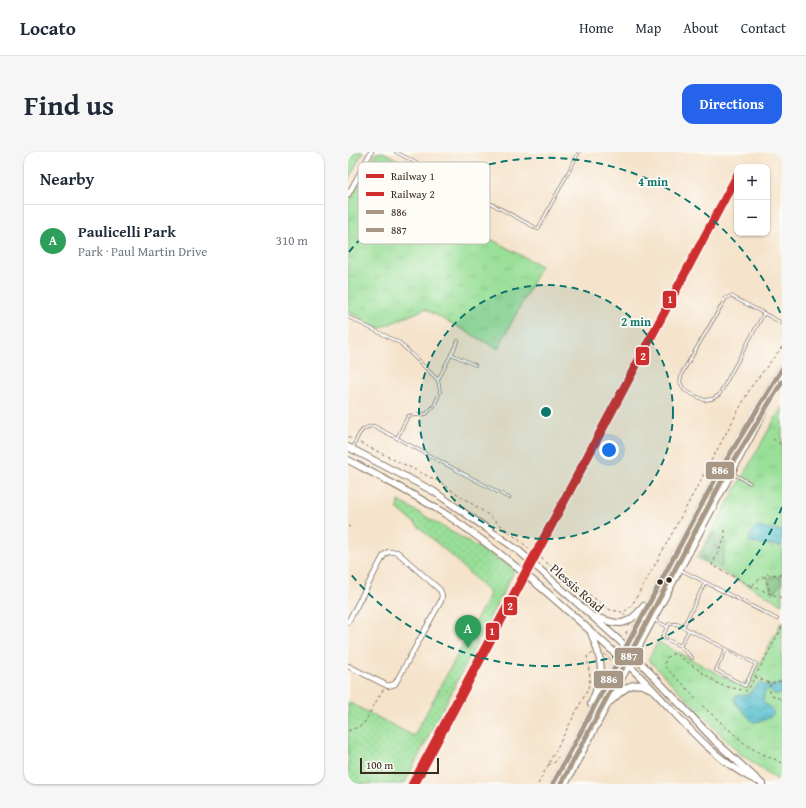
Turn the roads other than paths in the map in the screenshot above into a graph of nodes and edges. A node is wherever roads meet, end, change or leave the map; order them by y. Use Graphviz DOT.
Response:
graph roads {
  1 [pos="371,152"];
  2 [pos="396,152"];
  3 [pos="579,152"];
  4 [pos="366,162"];
  5 [pos="414,162"];
  6 [pos="358,176"];
  7 [pos="348,195"];
  8 [pos="490,203"];
  9 [pos="764,313"];
  10 [pos="348,316"];
  11 [pos="782,322"];
  12 [pos="458,341"];
  13 [pos="451,354"];
  14 [pos="475,365"];
  15 [pos="782,369"];
  16 [pos="782,378"];
  17 [pos="438,380"];
  18 [pos="397,438"];
  19 [pos="350,448"];
  20 [pos="348,460"];
  21 [pos="719,472"];
  22 [pos="731,472"];
  23 [pos="750,483"];
  24 [pos="509,498"];
  25 [pos="670,564"];
  26 [pos="680,570"];
  27 [pos="705,583"];
  28 [pos="652,598"];
  29 [pos="592,615"];
  30 [pos="777,619"];
  31 [pos="653,620"];
  32 [pos="348,622"];
  33 [pos="668,627"];
  34 [pos="682,627"];
  35 [pos="689,630"];
  36 [pos="590,632"];
  37 [pos="680,646"];
  38 [pos="626,647"];
  39 [pos="726,649"];
  40 [pos="634,655"];
  41 [pos="620,658"];
  42 [pos="692,658"];
  43 [pos="628,665"];
  44 [pos="348,666"];
  45 [pos="657,694"];
  46 [pos="607,705"];
  47 [pos="586,721"];
  48 [pos="553,784"];
  49 [pos="565,784"];
  50 [pos="762,784"];
  1 -- 4 [label="street"];
  2 -- 5 [label="lane"];
  3 -- 8 [label="lane"];
  6 -- 7 [label="street"];
  9 -- 9 [label="lane"];
  9 -- 11 [label="lane"];
  10 -- 17 [label="lane"];
  12 -- 13 [label="lane"];
  13 -- 14 [label="lane"];
  13 -- 17 [label="lane"];
  15 -- 21 [label="main road"];
  16 -- 22 [label="main road"];
  17 -- 18 [label="lane"];
  18 -- 19 [label="lane"];
  18 -- 24 [label="lane"];
  19 -- 29 [label="main road, Plessis Road"];
  20 -- 36 [label="main road, Plessis Road"];
  21 -- 22 [label="main road"];
  21 -- 25 [label="main road"];
  22 -- 23 [label="lane"];
  22 -- 26 [label="main road"];
  25 -- 26 [label="main road"];
  25 -- 28 [label="main road"];
  26 -- 27 [label="lane"];
  26 -- 31 [label="main road"];
  27 -- 30 [label="lane"];
  27 -- 34 [label="lane"];
  28 -- 29 [label="main road"];
  28 -- 38 [label="main road"];
  29 -- 38 [label="main road, Plessis Road"];
  31 -- 33 [label="lane"];
  31 -- 40 [label="main road"];
  32 -- 44 [label="street"];
  33 -- 34 [label="lane"];
  33 -- 37 [label="lane"];
  34 -- 35 [label="lane"];
  35 -- 37 [label="lane"];
  35 -- 39 [label="lane"];
  36 -- 41 [label="main road, Plessis Road"];
  36 -- 47 [label="main road"];
  37 -- 42 [label="lane"];
  38 -- 40 [label="main road, Plessis Road"];
  38 -- 41 [label="main road"];
  39 -- 39 [label="lane"];
  40 -- 43 [label="main road"];
  40 -- 50 [label="main road, Plessis Road"];
  41 -- 43 [label="main road, Plessis Road"];
  41 -- 47 [label="main road"];
  43 -- 45 [label="main road, Plessis Road"];
  43 -- 46 [label="main road"];
  45 -- 46 [label="main road"];
  45 -- 50 [label="main road, Plessis Road"];
  46 -- 49 [label="main road"];
  47 -- 48 [label="main road"];
}
